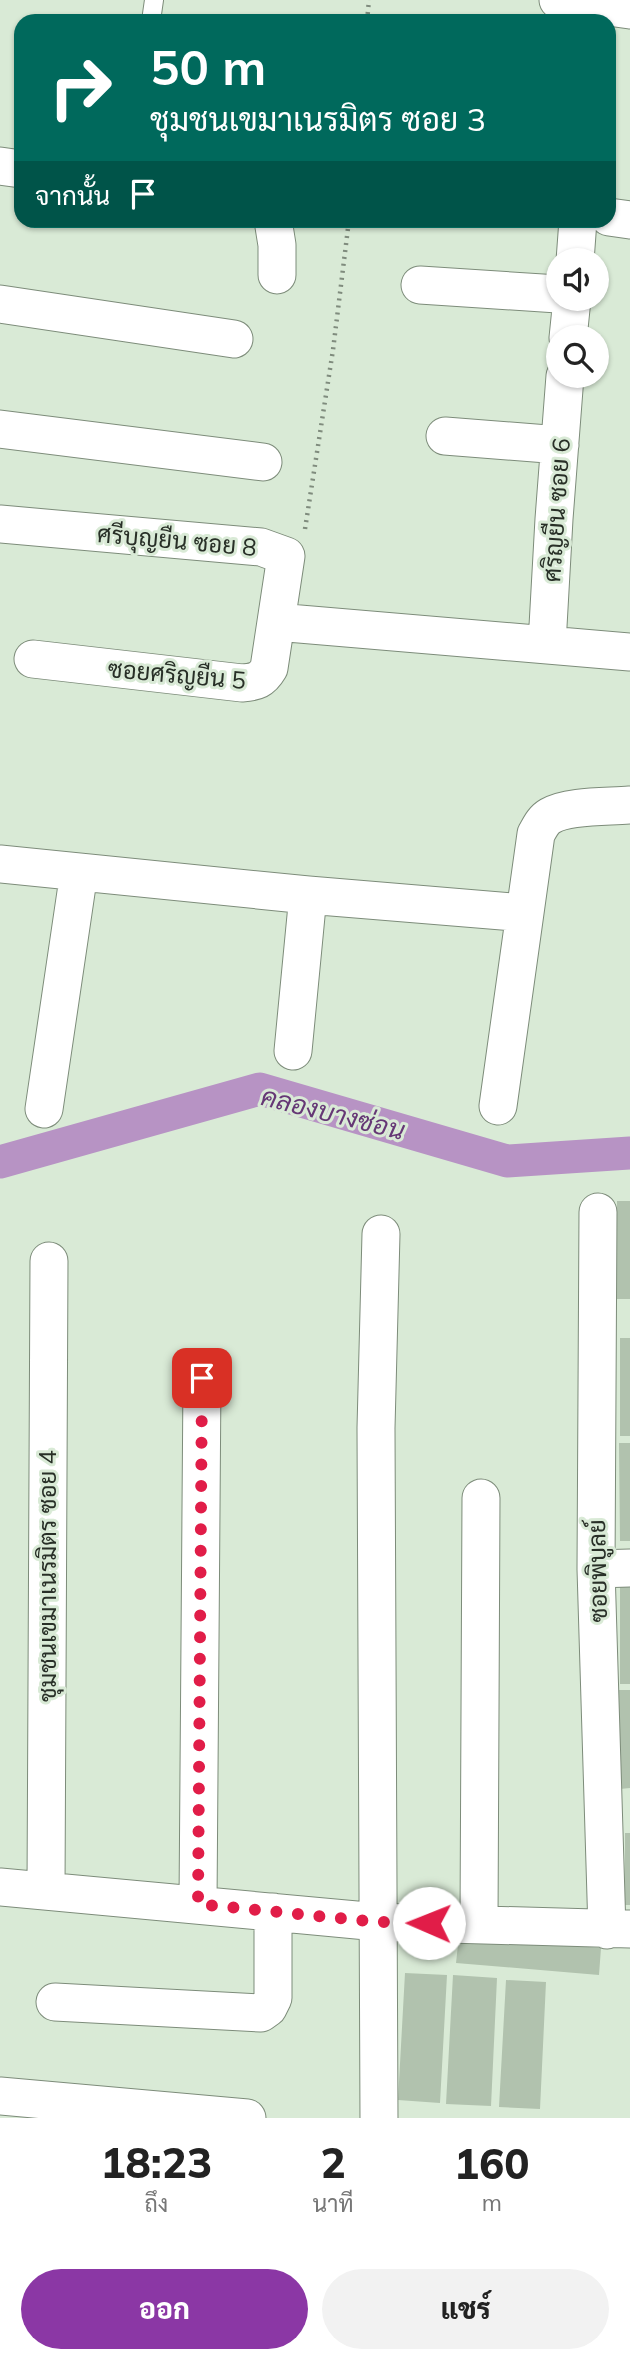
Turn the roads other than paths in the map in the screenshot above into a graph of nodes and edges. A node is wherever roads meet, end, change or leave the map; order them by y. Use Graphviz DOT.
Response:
graph roads {
  1 [pos="558,0"];
  2 [pos="630,10"];
  3 [pos="275,228"];
  4 [pos="577,228"];
  5 [pos="576,248"];
  6 [pos="277,275"];
  7 [pos="421,285"];
  8 [pos="546,293"];
  9 [pos="0,304"];
  10 [pos="234,339"];
  11 [pos="564,388"];
  12 [pos="0,429"];
  13 [pos="445,436"];
  14 [pos="560,445"];
  15 [pos="263,462"];
  16 [pos="0,524"];
  17 [pos="276,622"];
  18 [pos="547,644"];
  19 [pos="630,652"];
  20 [pos="33,660"];
  21 [pos="630,805"];
  22 [pos="0,864"];
  23 [pos="79,872"];
  24 [pos="309,895"];
  25 [pos="526,913"];
  26 [pos="293,1051"];
  27 [pos="498,1106"];
  28 [pos="44,1109"];
  29 [pos="598,1212"];
  30 [pos="381,1234"];
  31 [pos="49,1261"];
  32 [pos="614,1320"];
  33 [pos="202,1378"];
  34 [pos="481,1498"];
  35 [pos="613,1569"];
  36 [pos="617,1818"];
  37 [pos="0,1887"];
  38 [pos="46,1891"];
  39 [pos="198,1904"];
  40 [pos="273,1912"];
  41 [pos="378,1922"];
  42 [pos="479,1923"];
  43 [pos="618,1930"];
  44 [pos="55,2002"];
  45 [pos="0,2096"];
  46 [pos="140,2113"];
  47 [pos="247,2118"];
  48 [pos="379,2118"];
  1 -- 2 [label="street"];
  3 -- 6 [label="street"];
  4 -- 5 [label="street"];
  7 -- 8 [label="street"];
  9 -- 10 [label="street"];
  11 -- 14 [label="street, ศริญยืน ซอย 6"];
  12 -- 15 [label="street"];
  13 -- 14 [label="street"];
  14 -- 18 [label="street, ศริญยืน ซอย 6"];
  16 -- 17 [label="street, ศรีบุญยืน ซอย 8"];
  17 -- 18 [label="street"];
  17 -- 20 [label="street, ซอยศริญยืน 5"];
  18 -- 19 [label="street"];
  21 -- 25 [label="street"];
  22 -- 23 [label="street"];
  23 -- 24 [label="street"];
  23 -- 28 [label="street"];
  24 -- 25 [label="street"];
  24 -- 26 [label="street"];
  25 -- 27 [label="street"];
  29 -- 32 [label="street, ซอยพิบูลย์"];
  30 -- 41 [label="street"];
  31 -- 38 [label="street, ชุมชนเขมาเนรมิตร ซอย 4"];
  32 -- 35 [label="street, ซอยพิบูลย์"];
  33 -- 39 [label="street"];
  34 -- 42 [label="street"];
  35 -- 36 [label="street, ซอยพิบูลย์"];
  36 -- 43 [label="street, ซอยพิบูลย์"];
  37 -- 38 [label="street"];
  38 -- 39 [label="street"];
  39 -- 40 [label="street"];
  40 -- 41 [label="street"];
  40 -- 44 [label="street"];
  41 -- 42 [label="street"];
  41 -- 48 [label="street"];
  42 -- 43 [label="street"];
  45 -- 46 [label="street"];
  46 -- 47 [label="street"];
}
